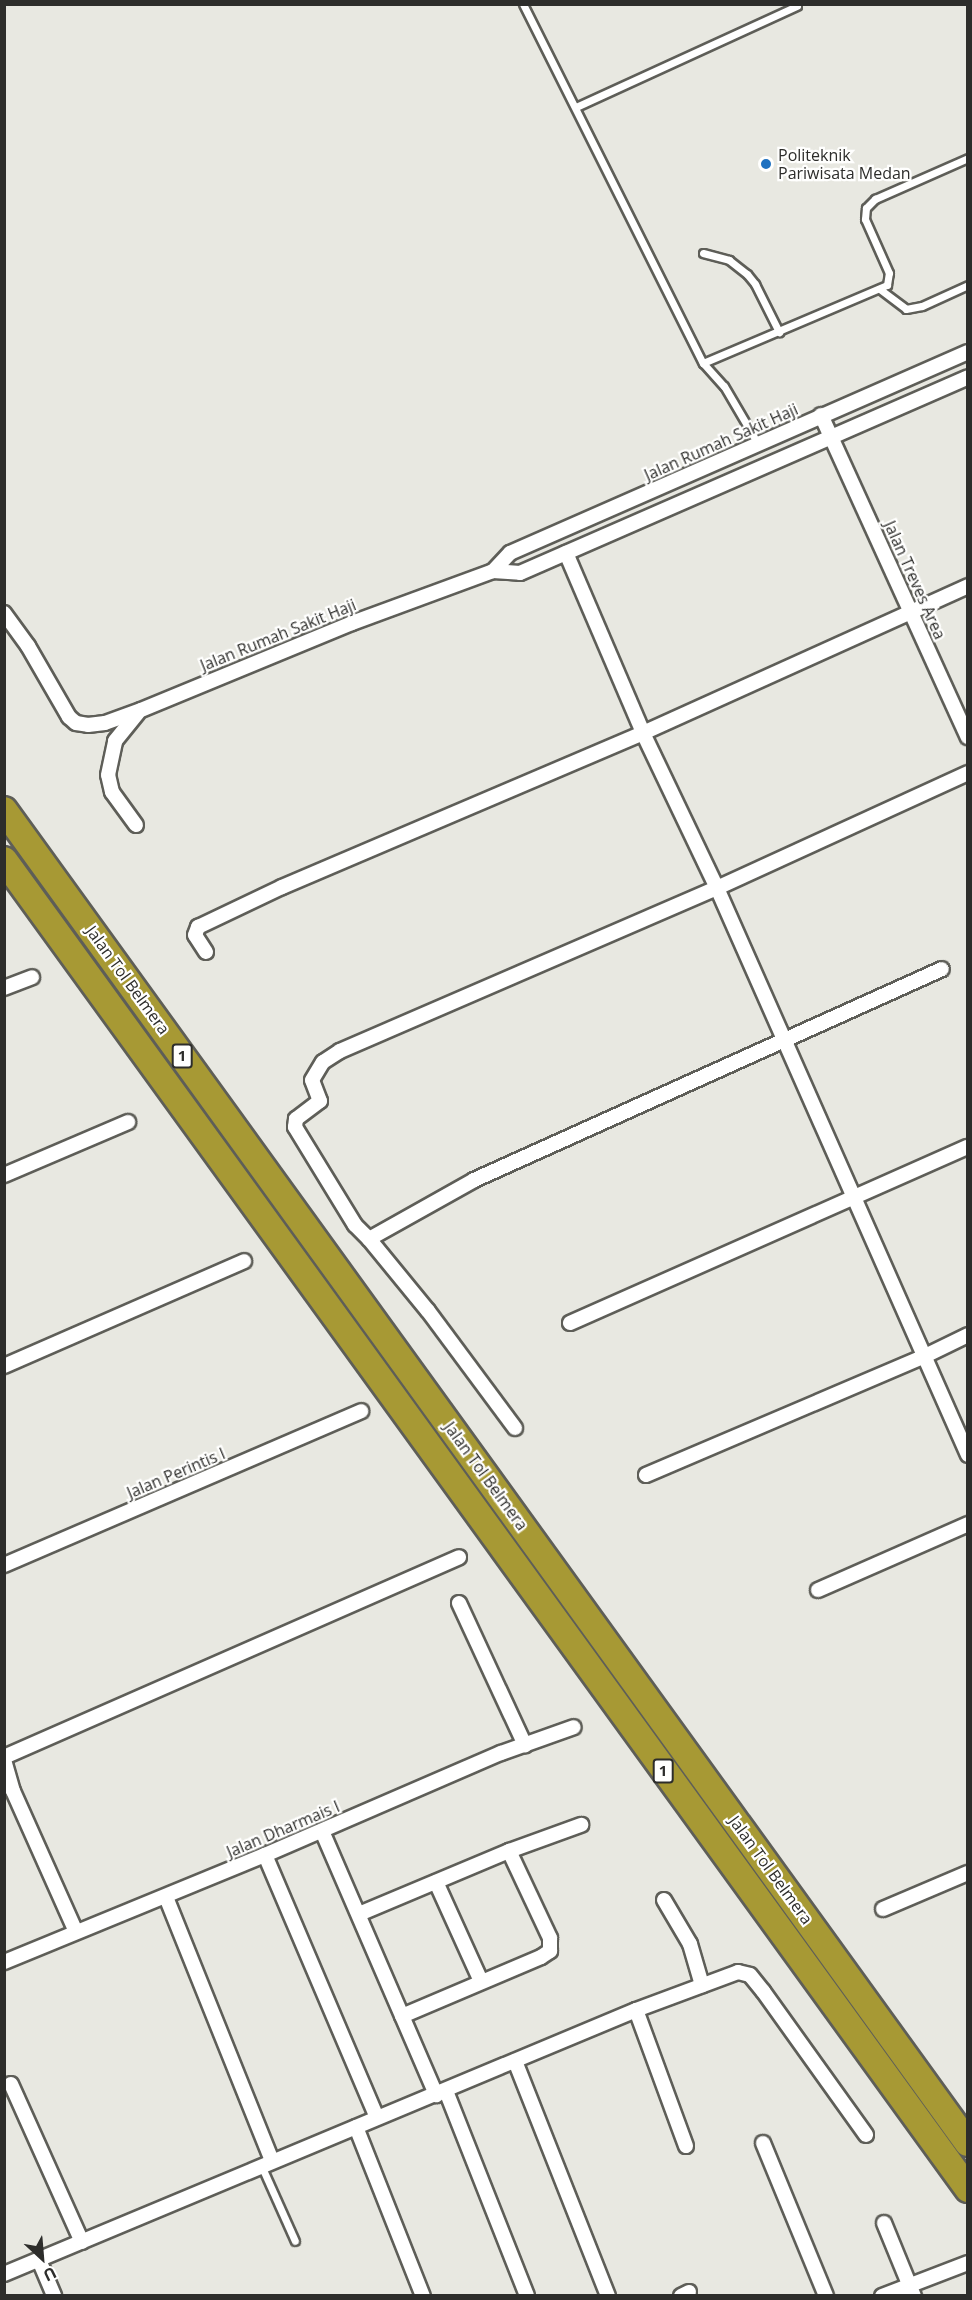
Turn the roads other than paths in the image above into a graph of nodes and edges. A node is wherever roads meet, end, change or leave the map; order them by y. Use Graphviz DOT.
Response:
graph roads {
  1 [pos="523,4"];
  2 [pos="797,6"];
  3 [pos="576,107"];
  4 [pos="968,159"];
  5 [pos="703,253"];
  6 [pos="968,285"];
  7 [pos="881,290"];
  8 [pos="779,332"];
  9 [pos="968,352"];
  10 [pos="703,363"];
  11 [pos="968,377"];
  12 [pos="821,415"];
  13 [pos="831,437"];
  14 [pos="758,444"];
  15 [pos="766,465"];
  16 [pos="566,553"];
  17 [pos="493,571"];
  18 [pos="968,586"];
  19 [pos="4,613"];
  20 [pos="911,613"];
  21 [pos="141,710"];
  22 [pos="643,733"];
  23 [pos="968,737"];
  24 [pos="968,773"];
  25 [pos="4,810"];
  26 [pos="136,825"];
  27 [pos="4,860"];
  28 [pos="717,888"];
  29 [pos="206,952"];
  30 [pos="942,969"];
  31 [pos="32,977"];
  32 [pos="4,988"];
  33 [pos="784,1040"];
  34 [pos="128,1122"];
  35 [pos="968,1147"];
  36 [pos="4,1175"];
  37 [pos="853,1198"];
  38 [pos="369,1239"];
  39 [pos="244,1261"];
  40 [pos="570,1323"];
  41 [pos="968,1335"];
  42 [pos="925,1356"];
  43 [pos="4,1366"];
  44 [pos="361,1411"];
  45 [pos="515,1428"];
  46 [pos="968,1455"];
  47 [pos="646,1475"];
  48 [pos="968,1524"];
  49 [pos="459,1557"];
  50 [pos="4,1565"];
  51 [pos="818,1590"];
  52 [pos="459,1603"];
  53 [pos="574,1727"];
  54 [pos="525,1745"];
  55 [pos="4,1758"];
  56 [pos="9,1792"];
  57 [pos="581,1826"];
  58 [pos="322,1831"];
  59 [pos="509,1851"];
  60 [pos="265,1855"];
  61 [pos="968,1873"];
  62 [pos="436,1882"];
  63 [pos="166,1897"];
  64 [pos="664,1900"];
  65 [pos="883,1909"];
  66 [pos="359,1914"];
  67 [pos="76,1932"];
  68 [pos="4,1962"];
  69 [pos="481,1981"];
  70 [pos="702,1985"];
  71 [pos="636,2010"];
  72 [pos="402,2016"];
  73 [pos="515,2061"];
  74 [pos="10,2084"];
  75 [pos="441,2093"];
  76 [pos="377,2117"];
  77 [pos="356,2127"];
  78 [pos="867,2135"];
  79 [pos="763,2143"];
  80 [pos="968,2143"];
  81 [pos="686,2146"];
  82 [pos="266,2163"];
  83 [pos="968,2189"];
  84 [pos="884,2223"];
  85 [pos="295,2241"];
  86 [pos="82,2242"];
  87 [pos="39,2259"];
  88 [pos="968,2263"];
  89 [pos="4,2274"];
  90 [pos="912,2290"];
  91 [pos="54,2295"];
  92 [pos="423,2295"];
  93 [pos="527,2295"];
  94 [pos="608,2295"];
  95 [pos="826,2295"];
  96 [pos="882,2295"];
  1 -- 3 [label="lane"];
  2 -- 3 [label="lane"];
  3 -- 10 [label="lane"];
  4 -- 7 [label="lane"];
  5 -- 8 [label="lane"];
  6 -- 7 [label="lane"];
  7 -- 8 [label="lane"];
  8 -- 10 [label="lane"];
  9 -- 12 [label="street, Jalan Rumah Sakit Haji"];
  10 -- 14 [label="lane"];
  11 -- 13 [label="street, Jalan Rumah Sakit Haji"];
  12 -- 13 [label="street, Jalan Treves Area"];
  12 -- 14 [label="street, Jalan Rumah Sakit Haji"];
  13 -- 15 [label="street, Jalan Rumah Sakit Haji"];
  13 -- 20 [label="street, Jalan Treves Area"];
  14 -- 15 [label="street"];
  14 -- 17 [label="street, Jalan Rumah Sakit Haji"];
  15 -- 16 [label="street, Jalan Rumah Sakit Haji"];
  16 -- 17 [label="street, Jalan Rumah Sakit Haji"];
  16 -- 22 [label="street"];
  17 -- 21 [label="street, Jalan Rumah Sakit Haji"];
  18 -- 20 [label="street"];
  19 -- 21 [label="street, Jalan Rumah Sakit Haji"];
  20 -- 22 [label="street"];
  20 -- 23 [label="street, Jalan Treves Area"];
  21 -- 26 [label="street"];
  22 -- 28 [label="street"];
  22 -- 29 [label="street"];
  24 -- 28 [label="street"];
  25 -- 80 [label="highway, Jalan Tol Belmera / 1"];
  27 -- 83 [label="highway, Jalan Tol Belmera / 1"];
  28 -- 33 [label="street"];
  28 -- 38 [label="street"];
  30 -- 33 [label="street"];
  31 -- 32 [label="street"];
  33 -- 37 [label="street"];
  33 -- 38 [label="street"];
  34 -- 36 [label="street"];
  35 -- 37 [label="street"];
  37 -- 40 [label="street"];
  37 -- 42 [label="street"];
  38 -- 45 [label="street"];
  39 -- 43 [label="street"];
  41 -- 42 [label="street"];
  42 -- 46 [label="street"];
  42 -- 47 [label="street"];
  44 -- 50 [label="street, Jalan Perintis I"];
  48 -- 51 [label="street"];
  49 -- 55 [label="street"];
  52 -- 54 [label="street"];
  53 -- 54 [label="street, Jalan Dharmais I"];
  54 -- 58 [label="street, Jalan Dharmais I"];
  55 -- 56 [label="street"];
  56 -- 67 [label="street"];
  57 -- 59 [label="street"];
  58 -- 60 [label="street, Jalan Dharmais I"];
  58 -- 66 [label="street"];
  59 -- 62 [label="street"];
  59 -- 69 [label="street"];
  60 -- 63 [label="street, Jalan Dharmais I"];
  60 -- 76 [label="street"];
  61 -- 65 [label="street"];
  62 -- 66 [label="street"];
  62 -- 69 [label="street"];
  63 -- 67 [label="street, Jalan Dharmais I"];
  63 -- 82 [label="street"];
  64 -- 70 [label="street"];
  66 -- 72 [label="street"];
  67 -- 68 [label="street, Jalan Dharmais I"];
  69 -- 72 [label="street"];
  70 -- 71 [label="street"];
  70 -- 78 [label="street"];
  71 -- 73 [label="street"];
  71 -- 81 [label="street"];
  72 -- 75 [label="street"];
  73 -- 75 [label="street"];
  73 -- 94 [label="street"];
  74 -- 86 [label="street"];
  75 -- 76 [label="street"];
  75 -- 93 [label="street"];
  76 -- 77 [label="street"];
  77 -- 82 [label="street"];
  77 -- 92 [label="street"];
  79 -- 95 [label="street"];
  82 -- 85 [label="lane"];
  82 -- 86 [label="street"];
  84 -- 90 [label="street"];
  86 -- 87 [label="street"];
  87 -- 89 [label="street"];
  87 -- 91 [label="street"];
  88 -- 90 [label="street"];
  90 -- 96 [label="street"];
}
